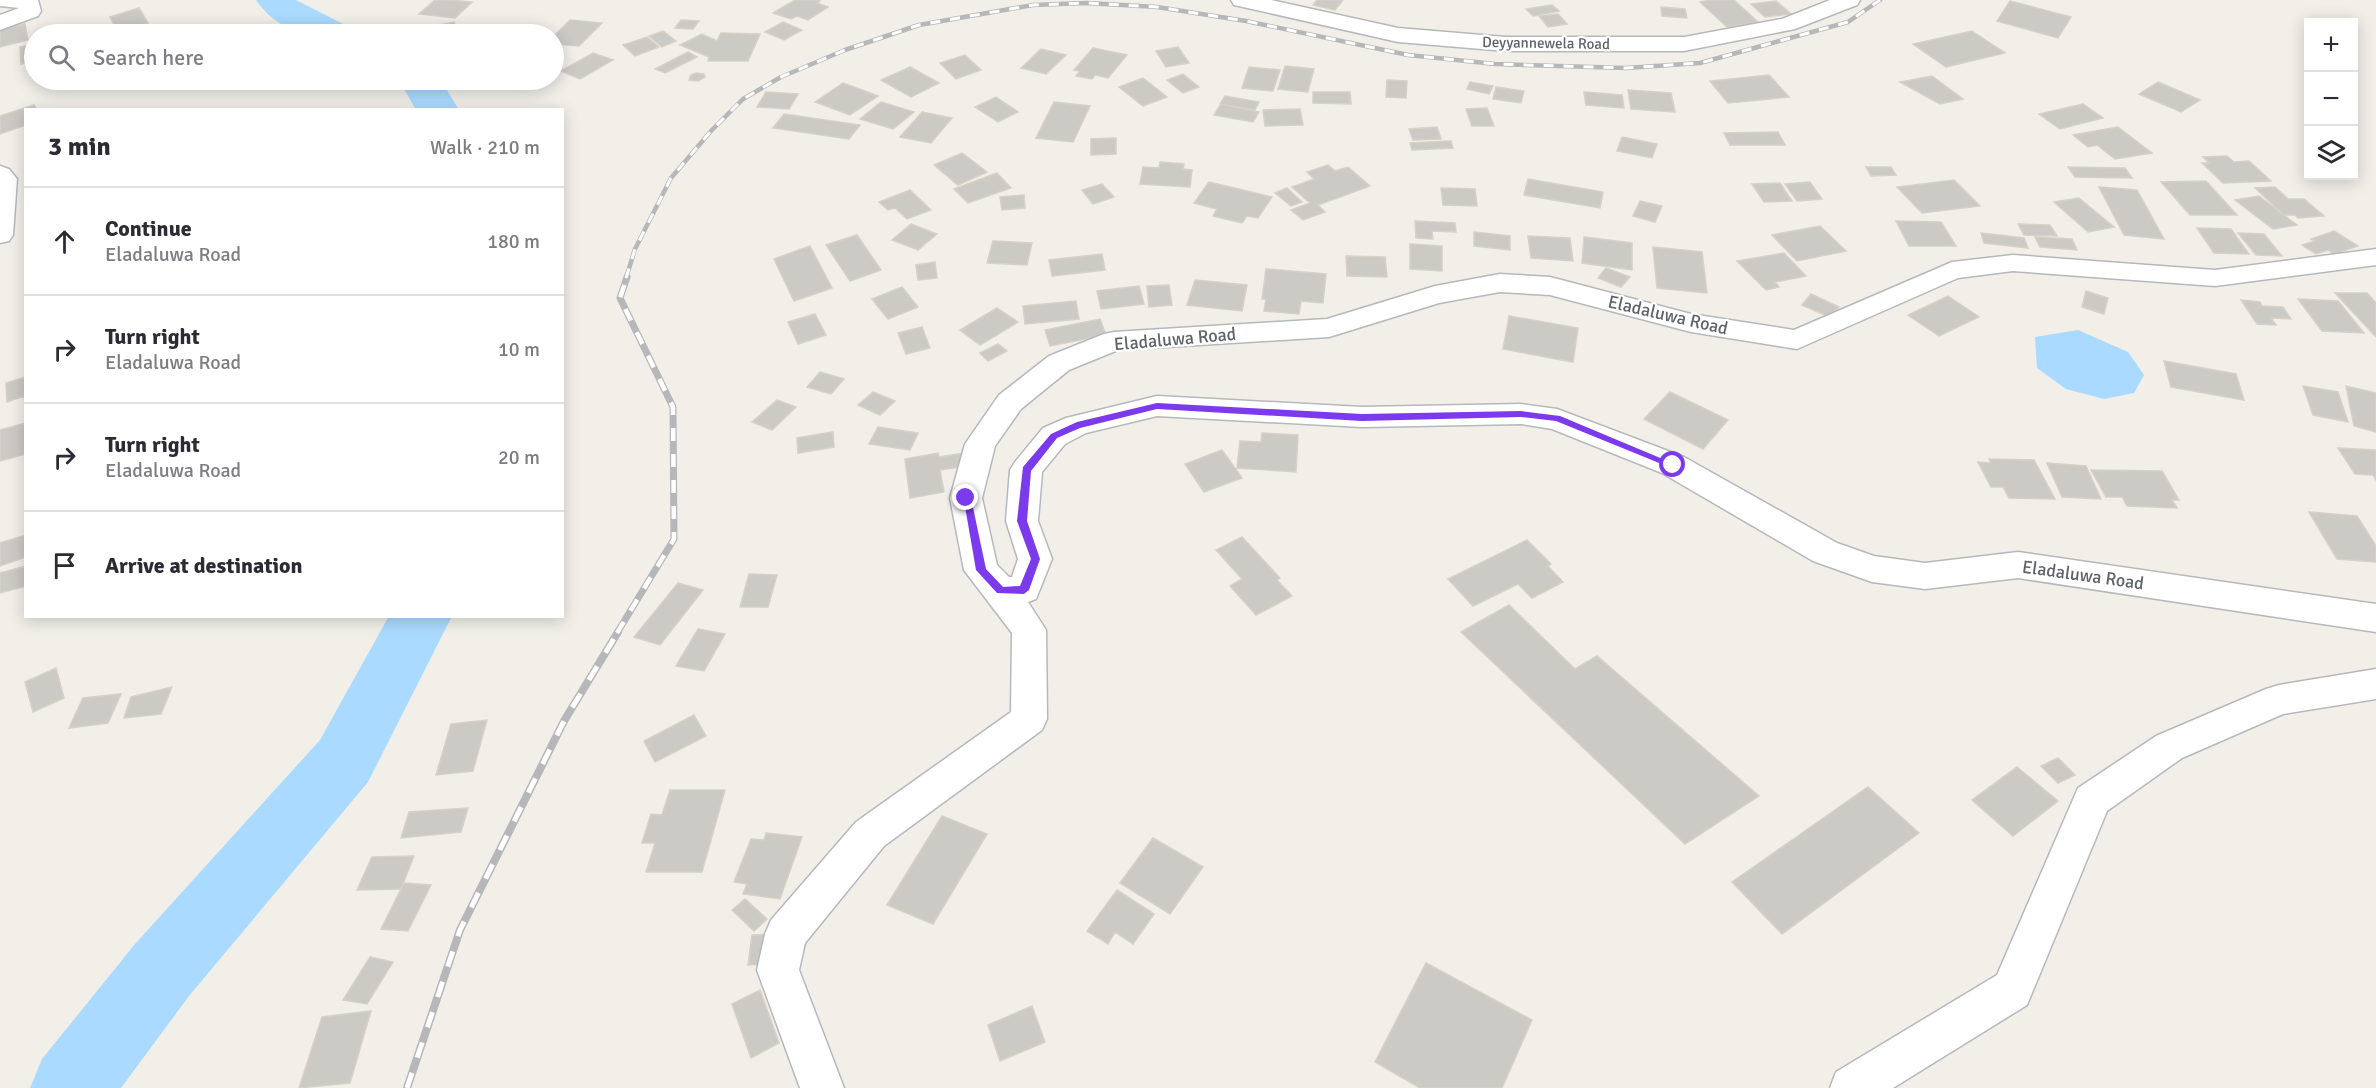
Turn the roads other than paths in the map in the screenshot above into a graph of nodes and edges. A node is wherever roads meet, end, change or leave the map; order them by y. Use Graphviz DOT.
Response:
graph roads {
  1 [pos="0,0"];
  2 [pos="1242,0"];
  3 [pos="1848,0"];
  4 [pos="0,23"];
  5 [pos="0,174"];
  6 [pos="0,235"];
  7 [pos="2376,257"];
  8 [pos="1001,591"];
  9 [pos="2376,618"];
  10 [pos="2376,684"];
  11 [pos="822,1088"];
  12 [pos="1852,1088"];
  1 -- 4 [label="street"];
  2 -- 3 [label="street, Deyyannewela Road"];
  5 -- 6 [label="street"];
  7 -- 8 [label="street, Eladaluwa Road"];
  8 -- 9 [label="street, Eladaluwa Road"];
  8 -- 11 [label="street"];
  10 -- 12 [label="street"];
}
